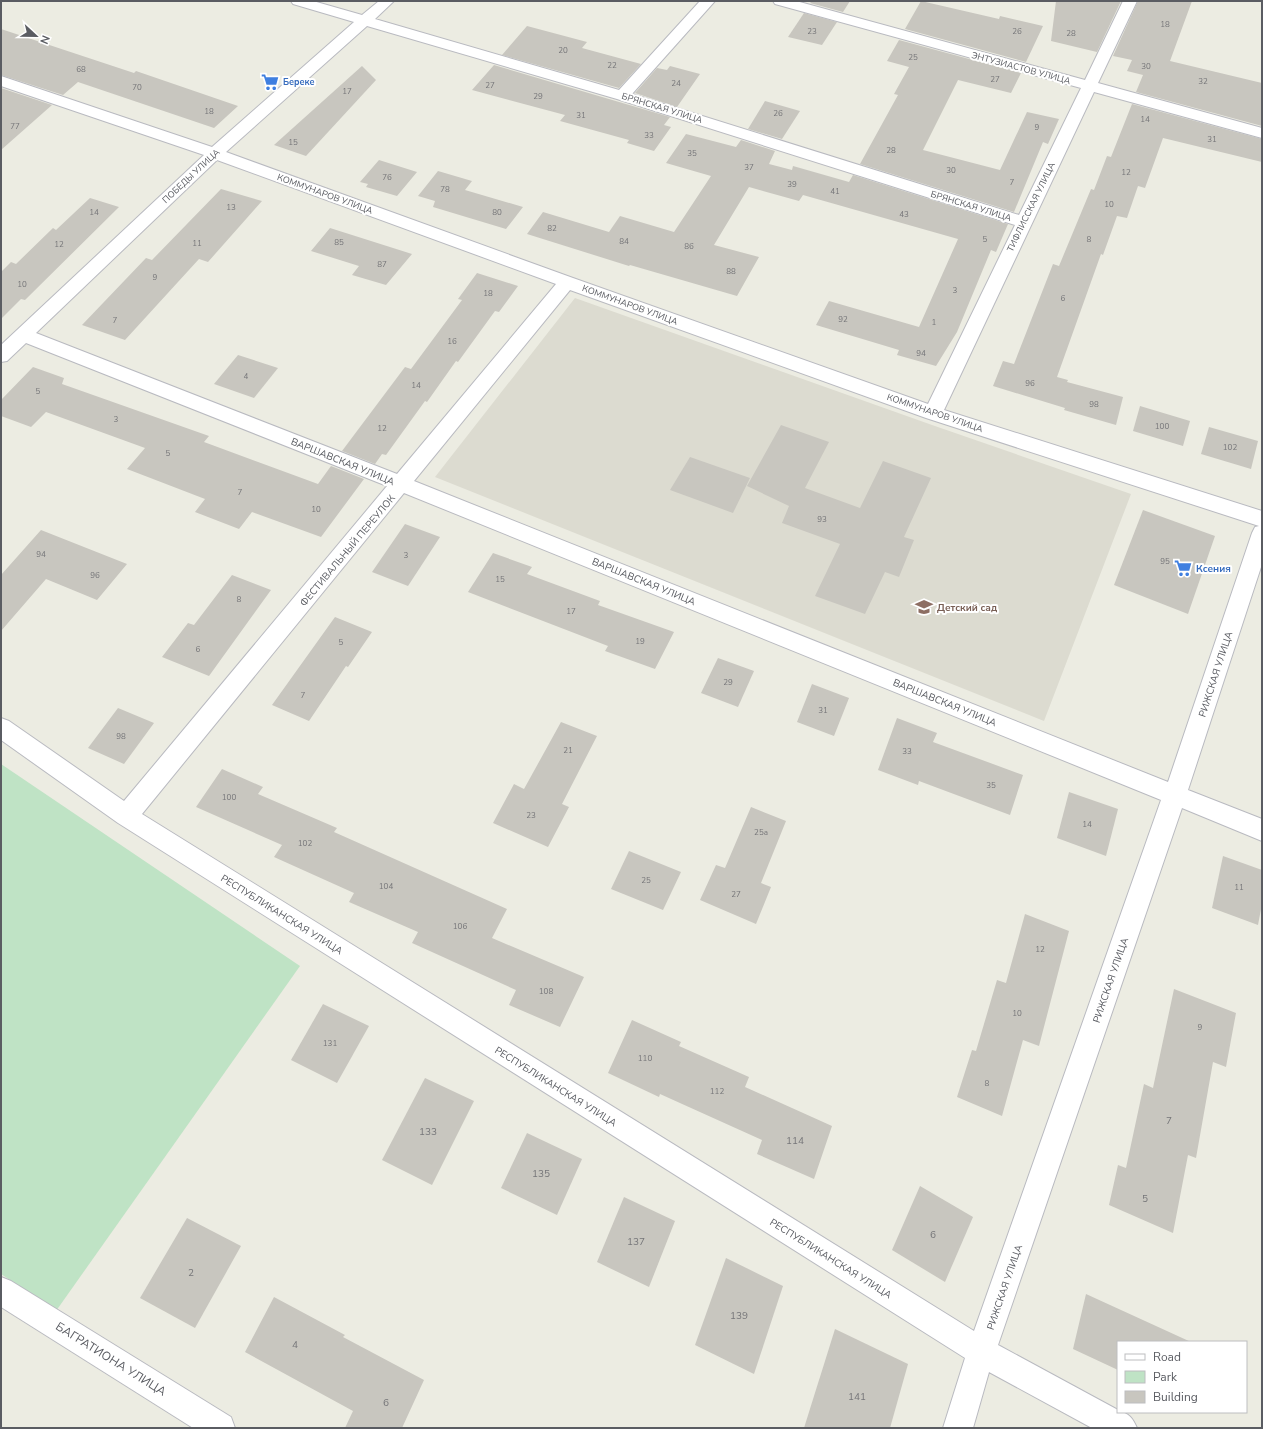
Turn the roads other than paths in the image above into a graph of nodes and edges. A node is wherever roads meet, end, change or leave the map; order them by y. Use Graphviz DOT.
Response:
graph roads {
  1 [pos="298,1"];
  2 [pos="387,1"];
  3 [pos="708,1"];
  4 [pos="780,1"];
  5 [pos="1130,1"];
  6 [pos="365,20"];
  7 [pos="1,81"];
  8 [pos="1089,86"];
  9 [pos="622,96"];
  10 [pos="1262,133"];
  11 [pos="215,153"];
  12 [pos="1023,222"];
  13 [pos="567,282"];
  14 [pos="24,335"];
  15 [pos="1,356"];
  16 [pos="933,413"];
  17 [pos="402,484"];
  18 [pos="1262,519"];
  19 [pos="1262,533"];
  20 [pos="1,728"];
  21 [pos="1175,794"];
  22 [pos="126,816"];
  23 [pos="1262,830"];
  24 [pos="1,1291"];
  25 [pos="981,1352"];
  26 [pos="220,1428"];
  27 [pos="958,1428"];
  28 [pos="1122,1428"];
  1 -- 6 [label="street, БРЯНСКАЯ УЛИЦА"];
  2 -- 6 [label="street, ПОБЕДЫ УЛИЦА"];
  3 -- 9 [label="street"];
  4 -- 8 [label="street, ЭНТУЗИАСТОВ УЛИЦА"];
  5 -- 8 [label="street, ТИФЛИССКАЯ УЛИЦА"];
  6 -- 9 [label="street, БРЯНСКАЯ УЛИЦА"];
  6 -- 11 [label="street, ПОБЕДЫ УЛИЦА"];
  7 -- 11 [label="street, КОММУНАРОВ УЛИЦА"];
  8 -- 10 [label="street, ЭНТУЗИАСТОВ УЛИЦА"];
  8 -- 12 [label="street, ТИФЛИССКАЯ УЛИЦА"];
  9 -- 12 [label="street, БРЯНСКАЯ УЛИЦА"];
  11 -- 13 [label="street, КОММУНАРОВ УЛИЦА"];
  11 -- 14 [label="street, ПОБЕДЫ УЛИЦА"];
  12 -- 16 [label="street, ТИФЛИССКАЯ УЛИЦА"];
  13 -- 16 [label="street, КОММУНАРОВ УЛИЦА"];
  13 -- 17 [label="street, ФЕСТИВАЛЬНЫЙ ПЕРЕУЛОК"];
  14 -- 15 [label="street, ПОБЕДЫ УЛИЦА"];
  14 -- 17 [label="street, ВАРШАВСКАЯ УЛИЦА"];
  16 -- 18 [label="street, КОММУНАРОВ УЛИЦА"];
  17 -- 21 [label="street, ВАРШАВСКАЯ УЛИЦА"];
  17 -- 22 [label="street, ФЕСТИВАЛЬНЫЙ ПЕРЕУЛОК"];
  19 -- 21 [label="street, РИЖСКАЯ УЛИЦА"];
  20 -- 22 [label="street, РЕСПУБЛИКАНСКАЯ УЛИЦА"];
  21 -- 23 [label="street, ВАРШАВСКАЯ УЛИЦА"];
  21 -- 25 [label="street, РИЖСКАЯ УЛИЦА"];
  22 -- 25 [label="street, РЕСПУБЛИКАНСКАЯ УЛИЦА"];
  24 -- 26 [label="street, БАГРАТИОНА УЛИЦА"];
  25 -- 27 [label="street, РИЖСКАЯ УЛИЦА"];
  25 -- 28 [label="street, РЕСПУБЛИКАНСКАЯ УЛИЦА"];
}
